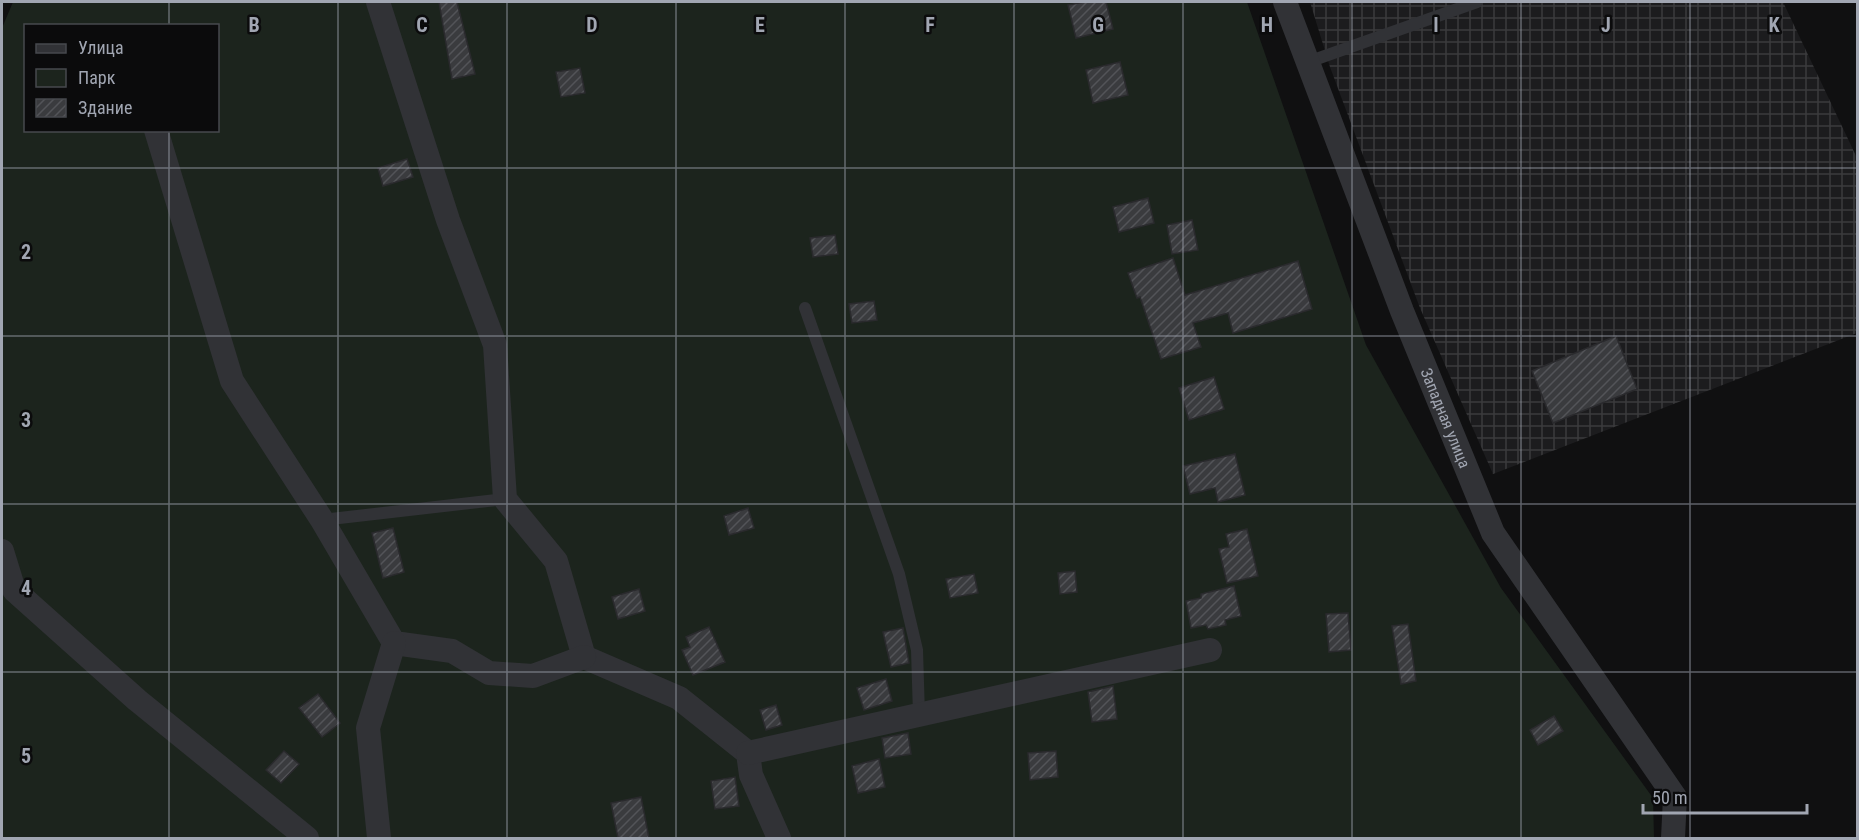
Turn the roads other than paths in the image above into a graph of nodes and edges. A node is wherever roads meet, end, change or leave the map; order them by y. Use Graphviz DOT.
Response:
graph roads {
  1 [pos="378,2"];
  2 [pos="1285,2"];
  3 [pos="1477,2"];
  4 [pos="1308,62"];
  5 [pos="157,132"];
  6 [pos="806,308"];
  7 [pos="505,499"];
  8 [pos="322,520"];
  9 [pos="2,551"];
  10 [pos="394,643"];
  11 [pos="1210,650"];
  12 [pos="584,657"];
  13 [pos="919,715"];
  14 [pos="748,753"];
  15 [pos="307,838"];
  16 [pos="380,838"];
  17 [pos="779,838"];
  18 [pos="1673,838"];
  1 -- 7 [label="street"];
  2 -- 4 [label="street, Западная улица"];
  3 -- 4 [label="lane"];
  4 -- 18 [label="street, Западная улица"];
  5 -- 8 [label="street"];
  6 -- 13 [label="lane"];
  7 -- 8 [label="lane"];
  7 -- 12 [label="street"];
  8 -- 10 [label="street"];
  9 -- 15 [label="street"];
  10 -- 12 [label="street"];
  10 -- 16 [label="street"];
  11 -- 13 [label="street"];
  12 -- 14 [label="street"];
  13 -- 14 [label="street"];
  14 -- 17 [label="street"];
}
